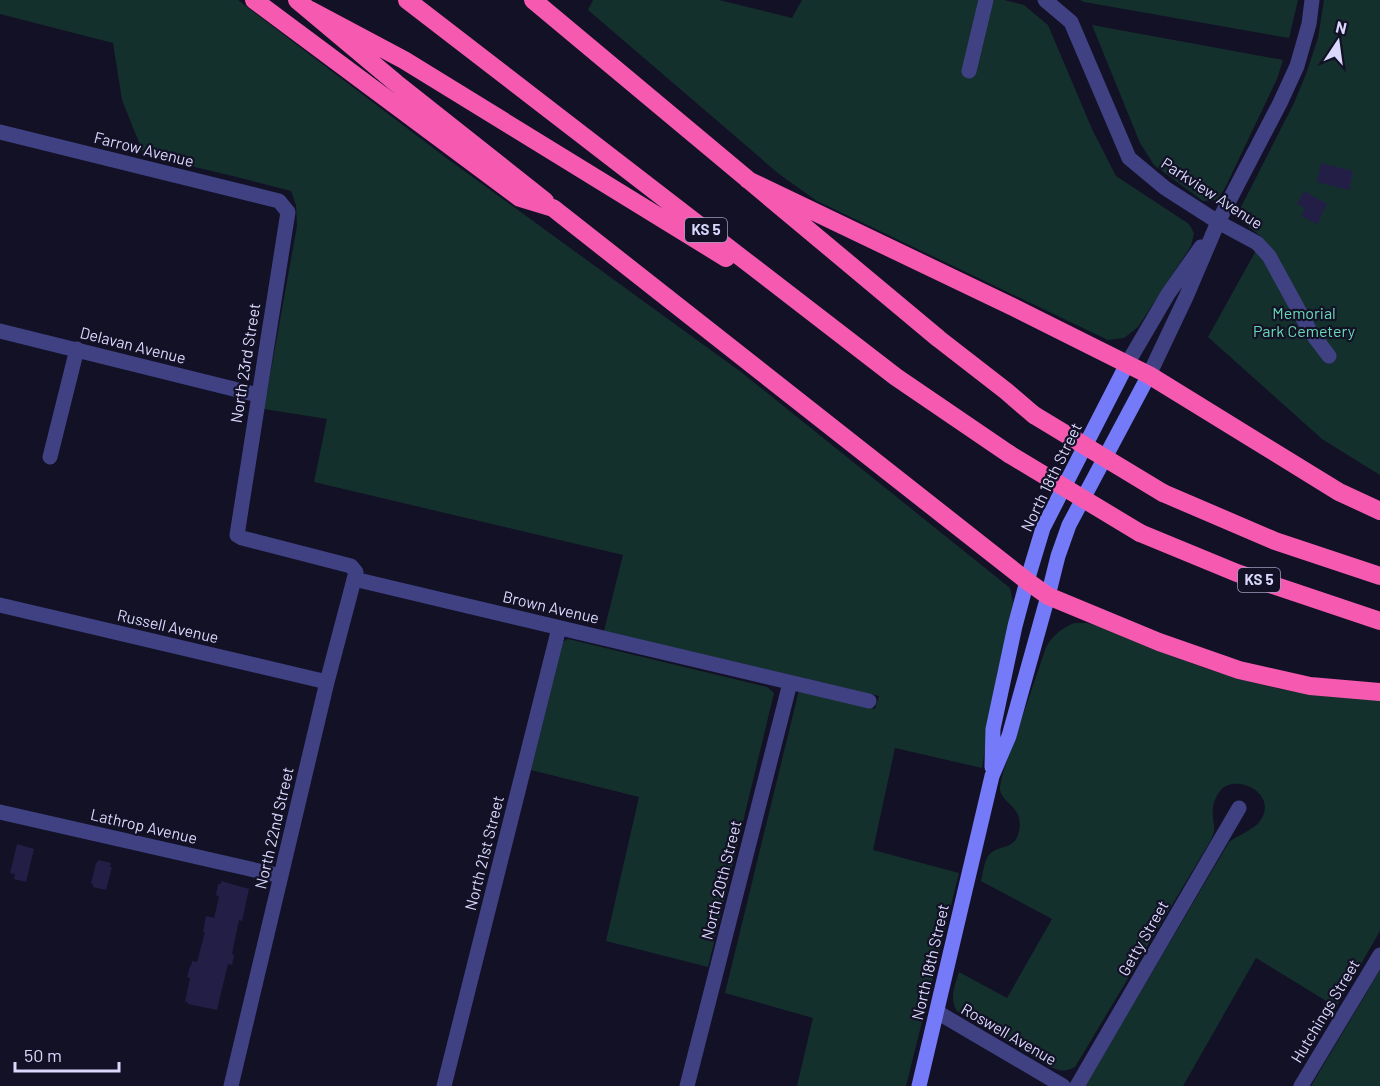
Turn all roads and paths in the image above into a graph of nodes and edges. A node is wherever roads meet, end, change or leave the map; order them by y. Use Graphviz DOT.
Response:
graph roads {
  1 [pos="254,0"];
  2 [pos="407,0"];
  3 [pos="533,0"];
  4 [pos="986,0"];
  5 [pos="1044,0"];
  6 [pos="1312,0"];
  7 [pos="304,5"];
  8 [pos="969,71"];
  9 [pos="0,132"];
  10 [pos="748,180"];
  11 [pos="279,201"];
  12 [pos="553,208"];
  13 [pos="1218,222"];
  14 [pos="808,309"];
  15 [pos="0,331"];
  16 [pos="77,350"];
  17 [pos="1329,356"];
  18 [pos="1127,364"];
  19 [pos="1149,375"];
  20 [pos="258,395"];
  21 [pos="50,457"];
  22 [pos="1380,511"];
  23 [pos="1380,576"];
  24 [pos="354,579"];
  25 [pos="1026,581"];
  26 [pos="1048,596"];
  27 [pos="0,605"];
  28 [pos="1380,621"];
  29 [pos="559,628"];
  30 [pos="327,682"];
  31 [pos="790,683"];
  32 [pos="1380,692"];
  33 [pos="869,701"];
  34 [pos="992,776"];
  35 [pos="1239,808"];
  36 [pos="0,812"];
  37 [pos="281,876"];
  38 [pos="1380,955"];
  39 [pos="937,1012"];
  40 [pos="231,1086"];
  41 [pos="444,1086"];
  42 [pos="687,1086"];
  43 [pos="919,1086"];
  44 [pos="1063,1086"];
  45 [pos="1077,1086"];
  46 [pos="1302,1086"];
  1 -- 12 [label="highway"];
  2 -- 14 [label="highway, KS 5"];
  3 -- 10 [label="highway, KS 5"];
  4 -- 8 [label="street"];
  5 -- 13 [label="street, Parkview Avenue"];
  6 -- 13 [label="street, North 18th Street"];
  7 -- 12 [label="highway"];
  7 -- 14 [label="highway"];
  9 -- 11 [label="street, Farrow Avenue"];
  10 -- 18 [label="highway"];
  10 -- 23 [label="highway, KS 5, bridge"];
  11 -- 20 [label="street, North 23rd Street"];
  12 -- 25 [label="highway"];
  13 -- 17 [label="street, Parkview Avenue"];
  13 -- 18 [label="street, North 18th Street"];
  13 -- 19 [label="street, North 18th Street"];
  14 -- 28 [label="highway, KS 5, bridge"];
  15 -- 16 [label="street, Delavan Avenue"];
  16 -- 20 [label="street, Delavan Avenue"];
  16 -- 21 [label="street"];
  18 -- 19 [label="highway"];
  18 -- 25 [label="main road, North 18th Street"];
  19 -- 22 [label="highway"];
  19 -- 26 [label="main road, North 18th Street"];
  20 -- 24 [label="street, North 23rd Street"];
  24 -- 29 [label="street, Brown Avenue"];
  24 -- 30 [label="street, North 22nd Street"];
  25 -- 26 [label="highway"];
  25 -- 34 [label="main road, North 18th Street"];
  26 -- 32 [label="highway"];
  26 -- 34 [label="main road, North 18th Street"];
  27 -- 30 [label="street, Russell Avenue"];
  29 -- 31 [label="street, Brown Avenue"];
  29 -- 41 [label="street, North 21st Street"];
  30 -- 37 [label="street, North 22nd Street"];
  31 -- 33 [label="street, Brown Avenue"];
  31 -- 42 [label="street, North 20th Street"];
  34 -- 39 [label="main road, North 18th Street"];
  35 -- 45 [label="street, Getty Street"];
  36 -- 37 [label="street, Lathrop Avenue"];
  37 -- 40 [label="street, North 22nd Street"];
  38 -- 46 [label="street, Hutchings Street"];
  39 -- 43 [label="main road, North 18th Street"];
  39 -- 44 [label="street, Roswell Avenue"];
}
